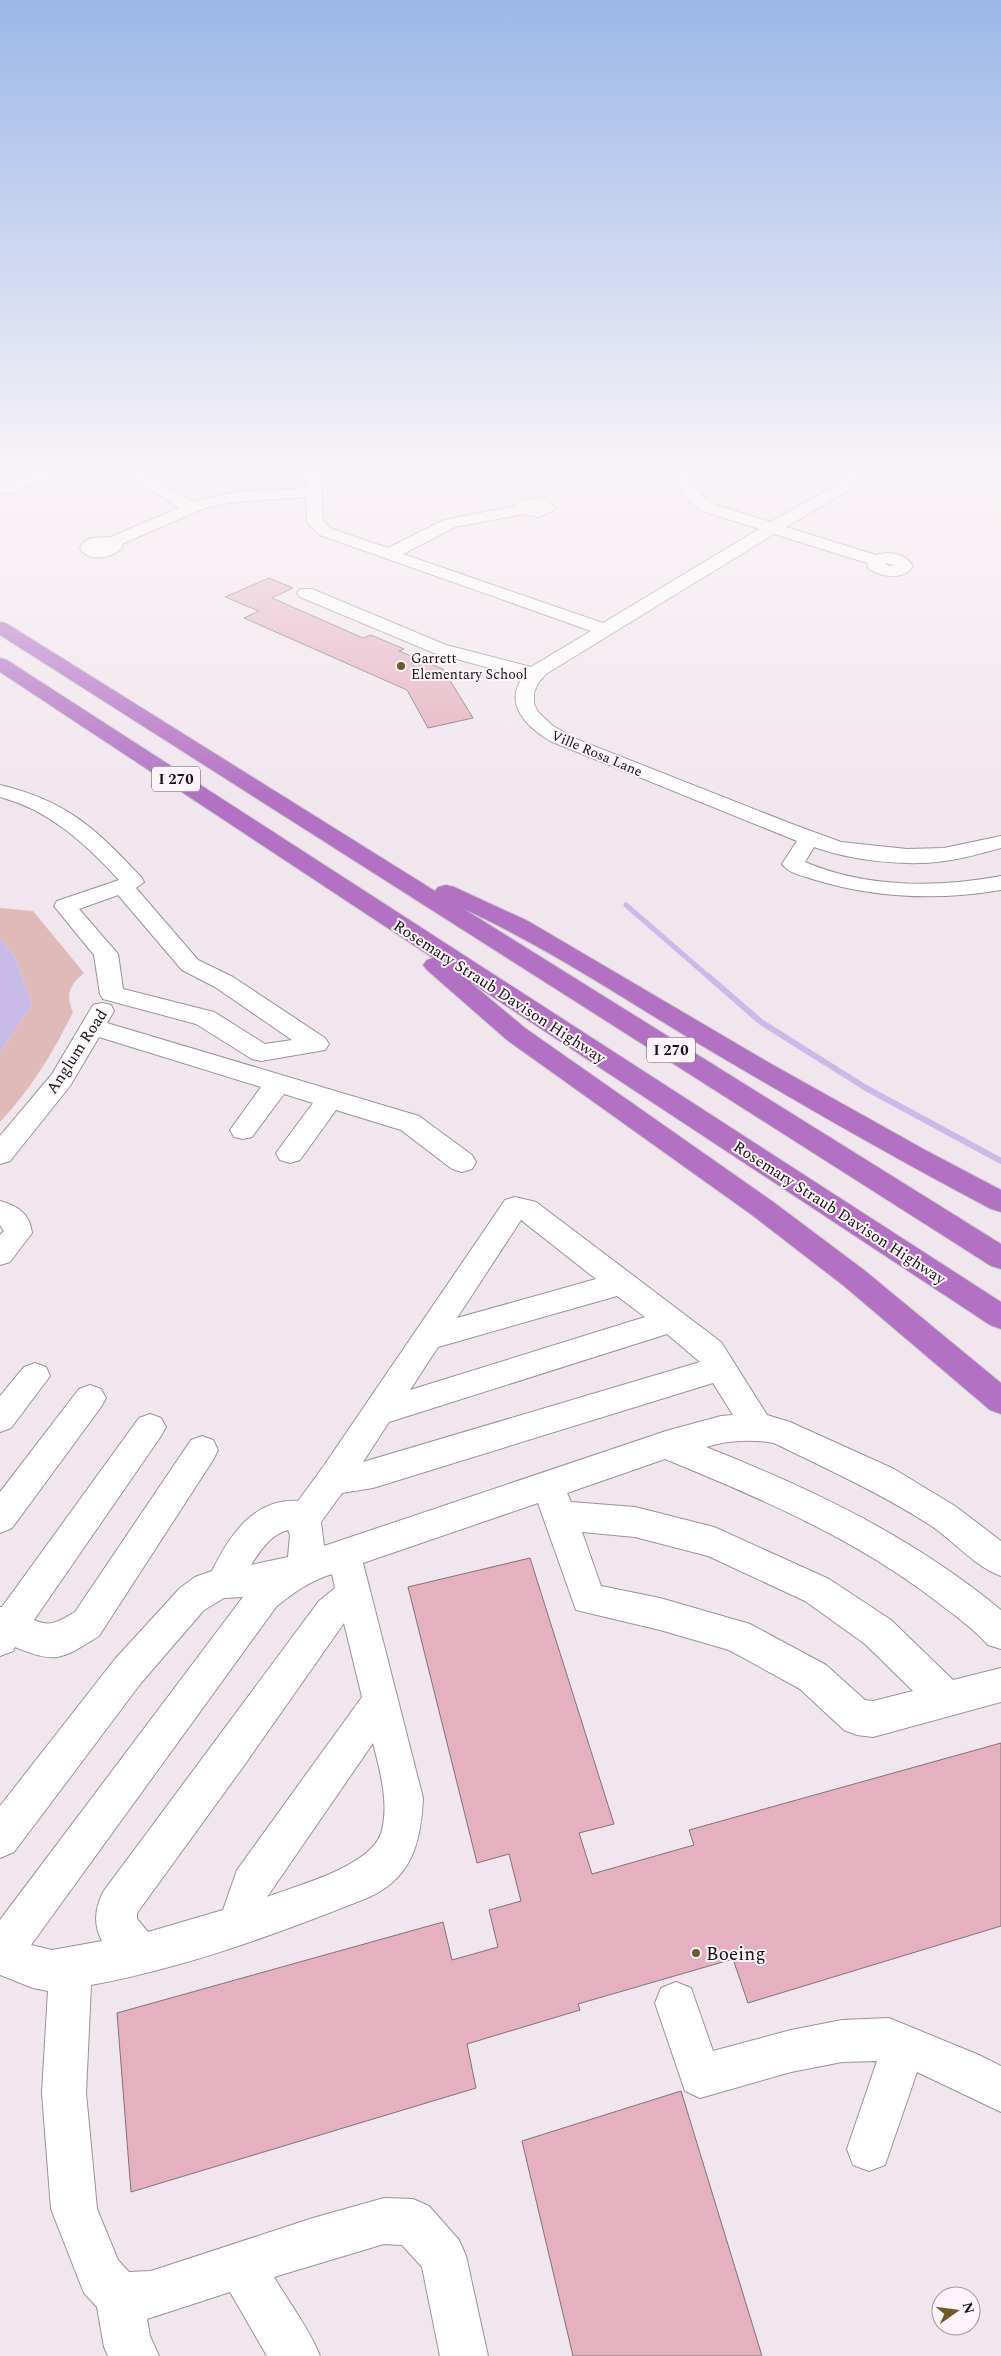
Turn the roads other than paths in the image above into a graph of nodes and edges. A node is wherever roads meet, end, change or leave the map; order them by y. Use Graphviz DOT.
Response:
graph roads {
  1 [pos="458,579"];
  2 [pos="689,579"];
  3 [pos="306,593"];
  4 [pos="0,628"];
  5 [pos="606,630"];
  6 [pos="0,664"];
  7 [pos="535,674"];
  8 [pos="0,791"];
  9 [pos="809,838"];
  10 [pos="1001,842"];
  11 [pos="340,843"];
  12 [pos="1001,883"];
  13 [pos="122,886"];
  14 [pos="352,894"];
  15 [pos="112,994"];
  16 [pos="92,1027"];
  17 [pos="278,1083"];
  18 [pos="330,1099"];
  19 [pos="243,1130"];
  20 [pos="1,1152"];
  21 [pos="290,1154"];
  22 [pos="462,1162"];
  23 [pos="1001,1202"];
  24 [pos="0,1211"];
  25 [pos="0,1254"];
  26 [pos="1001,1258"];
  27 [pos="622,1283"];
  28 [pos="1001,1317"];
  29 [pos="671,1320"];
  30 [pos="427,1338"];
  31 [pos="721,1368"];
  32 [pos="35,1376"];
  33 [pos="90,1398"];
  34 [pos="1001,1401"];
  35 [pos="377,1413"];
  36 [pos="0,1419"];
  37 [pos="150,1427"];
  38 [pos="758,1427"];
  39 [pos="666,1445"];
  40 [pos="202,1450"];
  41 [pos="332,1481"];
  42 [pos="554,1501"];
  43 [pos="0,1518"];
  44 [pos="304,1519"];
  45 [pos="344,1554"];
  46 [pos="1001,1561"];
  47 [pos="303,1568"];
  48 [pos="224,1582"];
  49 [pos="354,1595"];
  50 [pos="3,1629"];
  51 [pos="1001,1633"];
  52 [pos="1001,1685"];
  53 [pos="947,1699"];
  54 [pos="381,1701"];
  55 [pos="0,1838"];
  56 [pos="238,1926"];
  57 [pos="0,1954"];
  58 [pos="141,1955"];
  59 [pos="72,1967"];
  60 [pos="676,2003"];
  61 [pos="904,2045"];
  62 [pos="1001,2090"];
  63 [pos="869,2149"];
  64 [pos="240,2265"];
  65 [pos="119,2296"];
  66 [pos="134,2356"];
  67 [pos="296,2356"];
  68 [pos="464,2356"];
  1 -- 5 [label="street"];
  2 -- 5 [label="street, Ville Rosa Lane"];
  3 -- 7 [label="street"];
  4 -- 11 [label="highway, I 270"];
  5 -- 7 [label="street, Ville Rosa Lane"];
  6 -- 14 [label="highway, Rosemary Straub Davison Highway / I 270"];
  7 -- 9 [label="street, Ville Rosa Lane"];
  8 -- 13 [label="street"];
  9 -- 10 [label="street, Ville Rosa Lane"];
  9 -- 12 [label="street"];
  11 -- 23 [label="highway"];
  11 -- 26 [label="highway, I 270"];
  13 -- 15 [label="street"];
  13 -- 15 [label="street"];
  14 -- 28 [label="highway, Rosemary Straub Davison Highway / I 270"];
  14 -- 34 [label="highway"];
  15 -- 16 [label="street, Anglum Road"];
  16 -- 17 [label="street"];
  16 -- 20 [label="street, Anglum Road"];
  17 -- 18 [label="street"];
  17 -- 19 [label="street"];
  18 -- 21 [label="street"];
  18 -- 22 [label="street"];
  24 -- 25 [label="street"];
  27 -- 29 [label="street"];
  27 -- 30 [label="street"];
  27 -- 30 [label="street"];
  29 -- 31 [label="street"];
  29 -- 35 [label="street"];
  30 -- 35 [label="street"];
  31 -- 38 [label="street"];
  31 -- 41 [label="street"];
  32 -- 36 [label="street"];
  33 -- 43 [label="street"];
  35 -- 41 [label="street"];
  37 -- 50 [label="street"];
  38 -- 39 [label="street"];
  38 -- 46 [label="street"];
  39 -- 42 [label="street"];
  39 -- 51 [label="street"];
  40 -- 50 [label="street"];
  41 -- 44 [label="street"];
  42 -- 45 [label="street"];
  42 -- 53 [label="street"];
  42 -- 53 [label="street"];
  44 -- 47 [label="street"];
  44 -- 48 [label="street"];
  45 -- 47 [label="street"];
  45 -- 49 [label="street"];
  47 -- 48 [label="street"];
  47 -- 57 [label="street"];
  48 -- 55 [label="street"];
  49 -- 54 [label="street"];
  49 -- 58 [label="street"];
  52 -- 53 [label="street"];
  54 -- 56 [label="street"];
  54 -- 56 [label="street"];
  56 -- 58 [label="street"];
  57 -- 59 [label="street"];
  58 -- 59 [label="street"];
  59 -- 65 [label="street"];
  60 -- 61 [label="street"];
  61 -- 62 [label="street"];
  61 -- 63 [label="street"];
  64 -- 65 [label="street"];
  64 -- 67 [label="street"];
  64 -- 68 [label="street"];
  65 -- 66 [label="street"];
}
